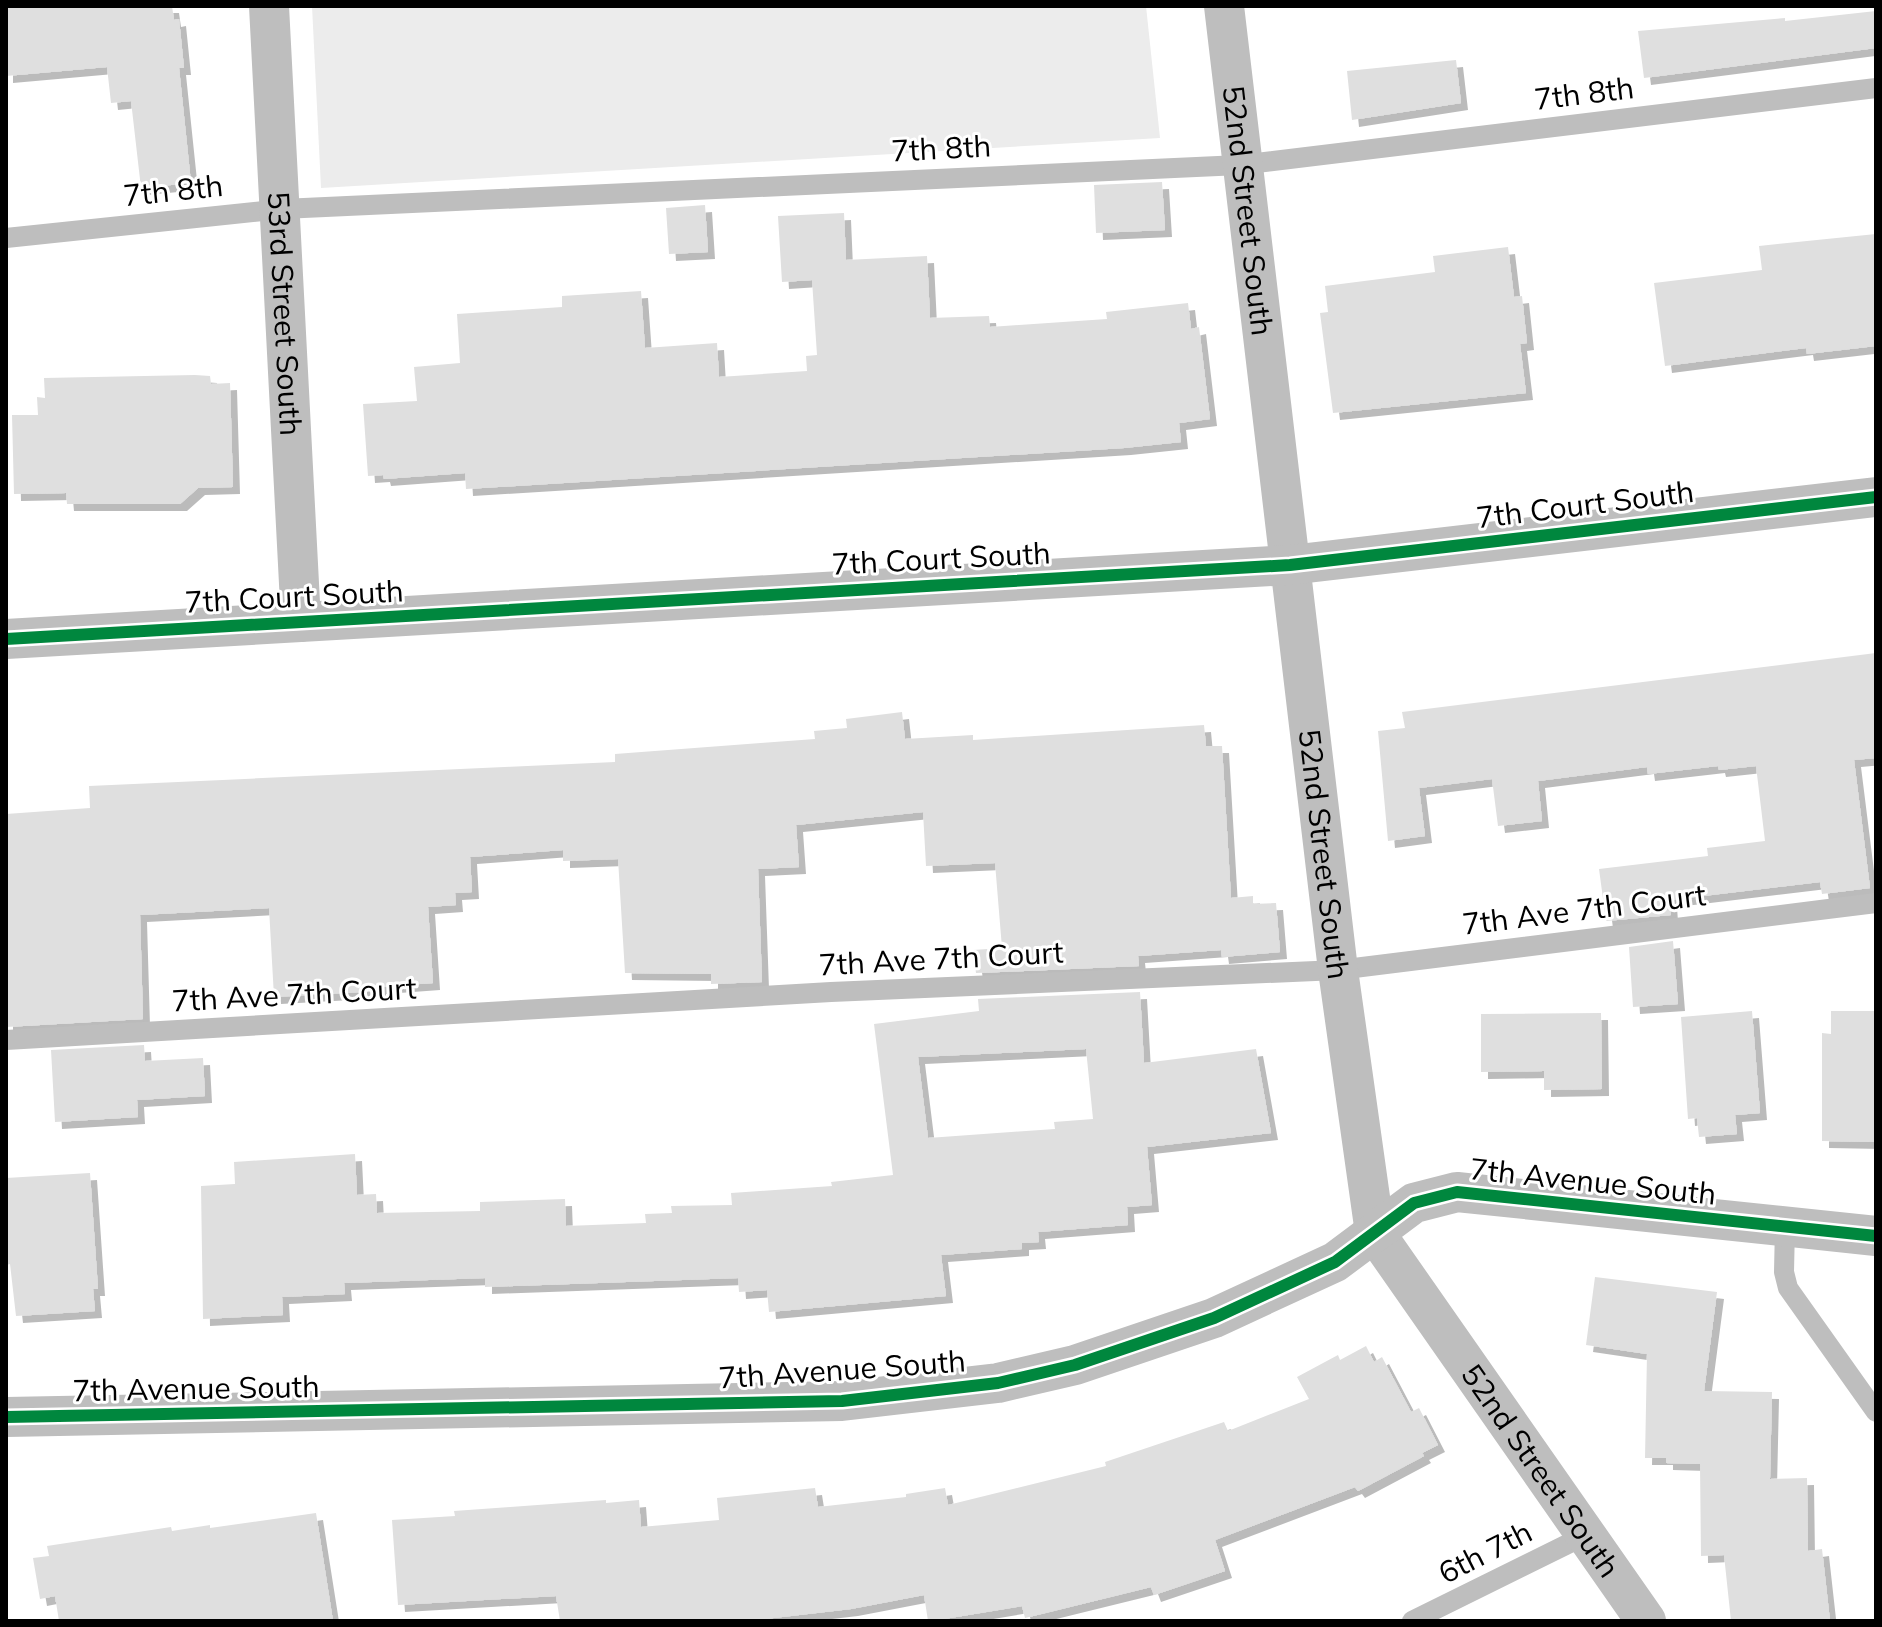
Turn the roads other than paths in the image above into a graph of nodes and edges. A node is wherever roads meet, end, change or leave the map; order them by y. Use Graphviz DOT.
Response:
graph roads {
  1 [pos="269,6"];
  2 [pos="1224,6"];
  3 [pos="1876,88"];
  4 [pos="1240,165"];
  5 [pos="282,209"];
  6 [pos="6,238"];
  7 [pos="1876,497"];
  8 [pos="1290,565"];
  9 [pos="301,622"];
  10 [pos="6,639"];
  11 [pos="1876,903"];
  12 [pos="1338,970"];
  13 [pos="6,1040"];
  14 [pos="1785,1226"];
  15 [pos="1375,1233"];
  16 [pos="1876,1236"];
  17 [pos="1876,1412"];
  18 [pos="6,1417"];
  19 [pos="1584,1536"];
  20 [pos="1412,1621"];
  21 [pos="1646,1621"];
  1 -- 5 [label="street, 53rd Street South"];
  2 -- 4 [label="street, 52nd Street South"];
  3 -- 4 [label="lane, 7th 8th"];
  4 -- 5 [label="lane, 7th 8th"];
  4 -- 8 [label="street, 52nd Street South"];
  5 -- 6 [label="lane, 7th 8th"];
  5 -- 9 [label="street, 53rd Street South"];
  7 -- 8 [label="street, 7th Court South"];
  8 -- 9 [label="street, 7th Court South"];
  8 -- 12 [label="street, 52nd Street South"];
  9 -- 10 [label="street, 7th Court South"];
  11 -- 12 [label="lane, 7th Ave 7th Court"];
  12 -- 13 [label="lane, 7th Ave 7th Court"];
  12 -- 15 [label="street, 52nd Street South"];
  14 -- 15 [label="street, 7th Avenue South"];
  14 -- 16 [label="street, 7th Avenue South"];
  14 -- 17 [label="lane"];
  15 -- 18 [label="street, 7th Avenue South"];
  15 -- 19 [label="street, 52nd Street South"];
  19 -- 20 [label="lane, 6th 7th"];
  19 -- 21 [label="street, 52nd Street South"];
}
